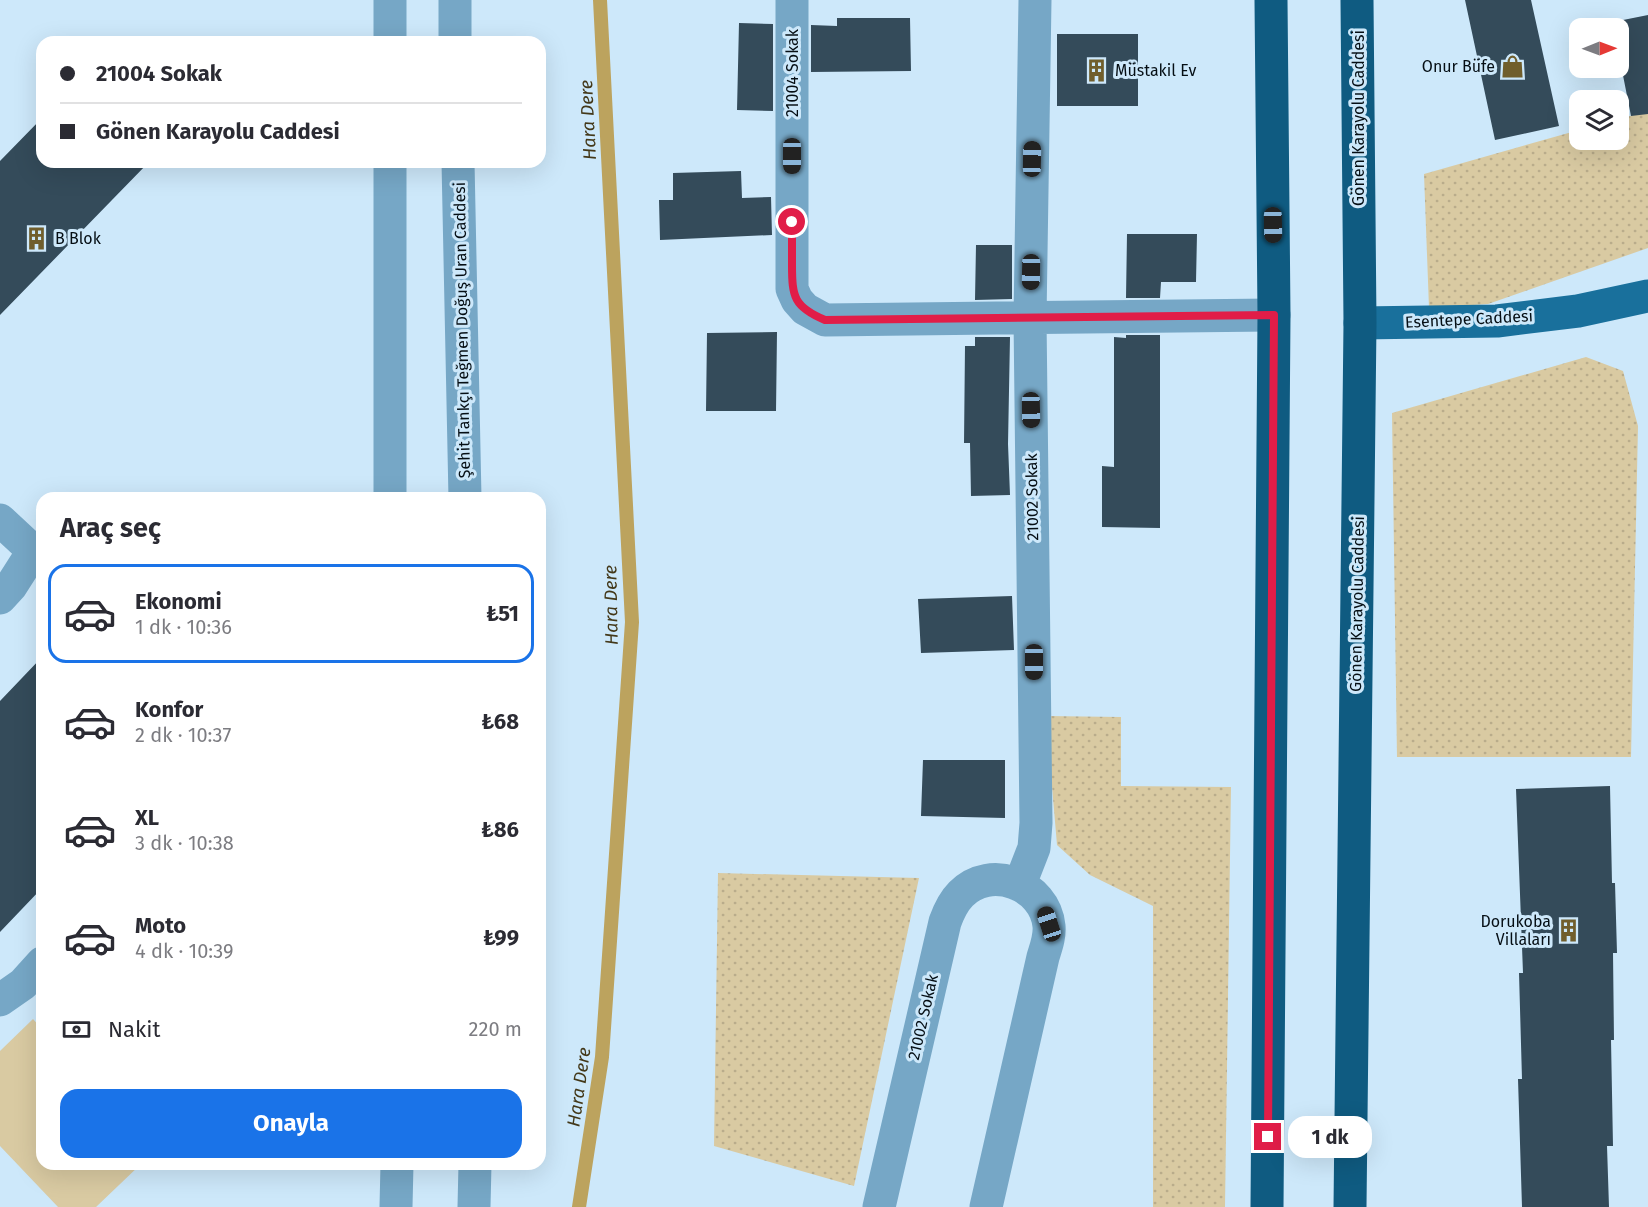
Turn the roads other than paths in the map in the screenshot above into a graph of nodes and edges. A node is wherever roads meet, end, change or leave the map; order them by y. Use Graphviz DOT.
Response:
graph roads {
  1 [pos="390,0"];
  2 [pos="454,0"];
  3 [pos="792,0"];
  4 [pos="1035,0"];
  5 [pos="1271,0"];
  6 [pos="1357,0"];
  7 [pos="390,36"];
  8 [pos="455,36"];
  9 [pos="390,168"];
  10 [pos="458,168"];
  11 [pos="1648,296"];
  12 [pos="1274,315"];
  13 [pos="1030,318"];
  14 [pos="1360,323"];
  15 [pos="390,492"];
  16 [pos="465,492"];
  17 [pos="0,520"];
  18 [pos="36,553"];
  19 [pos="36,557"];
  20 [pos="0,598"];
  21 [pos="1020,884"];
  22 [pos="36,970"];
  23 [pos="0,1000"];
  24 [pos="397,1170"];
  25 [pos="475,1170"];
  26 [pos="396,1207"];
  27 [pos="474,1207"];
  28 [pos="879,1207"];
  29 [pos="986,1207"];
  30 [pos="1267,1207"];
  31 [pos="1350,1207"];
  1 -- 7 [label="street"];
  2 -- 8 [label="street"];
  3 -- 13 [label="street, 21004 Sokak"];
  4 -- 13 [label="street, 21002 Sokak"];
  5 -- 12 [label="highway"];
  6 -- 14 [label="highway, Gönen Karayolu Caddesi"];
  9 -- 15 [label="street"];
  10 -- 16 [label="street, Şehit Tankçı Teğmen Doğuş Uran Caddesi"];
  11 -- 14 [label="main road, Esentepe Caddesi"];
  12 -- 13 [label="street"];
  12 -- 30 [label="highway"];
  13 -- 21 [label="street, 21002 Sokak"];
  14 -- 31 [label="highway, Gönen Karayolu Caddesi"];
  17 -- 18 [label="street"];
  19 -- 20 [label="street"];
  21 -- 28 [label="street, 21002 Sokak"];
  21 -- 29 [label="street"];
  22 -- 23 [label="street"];
  24 -- 26 [label="street"];
  25 -- 27 [label="street"];
}
